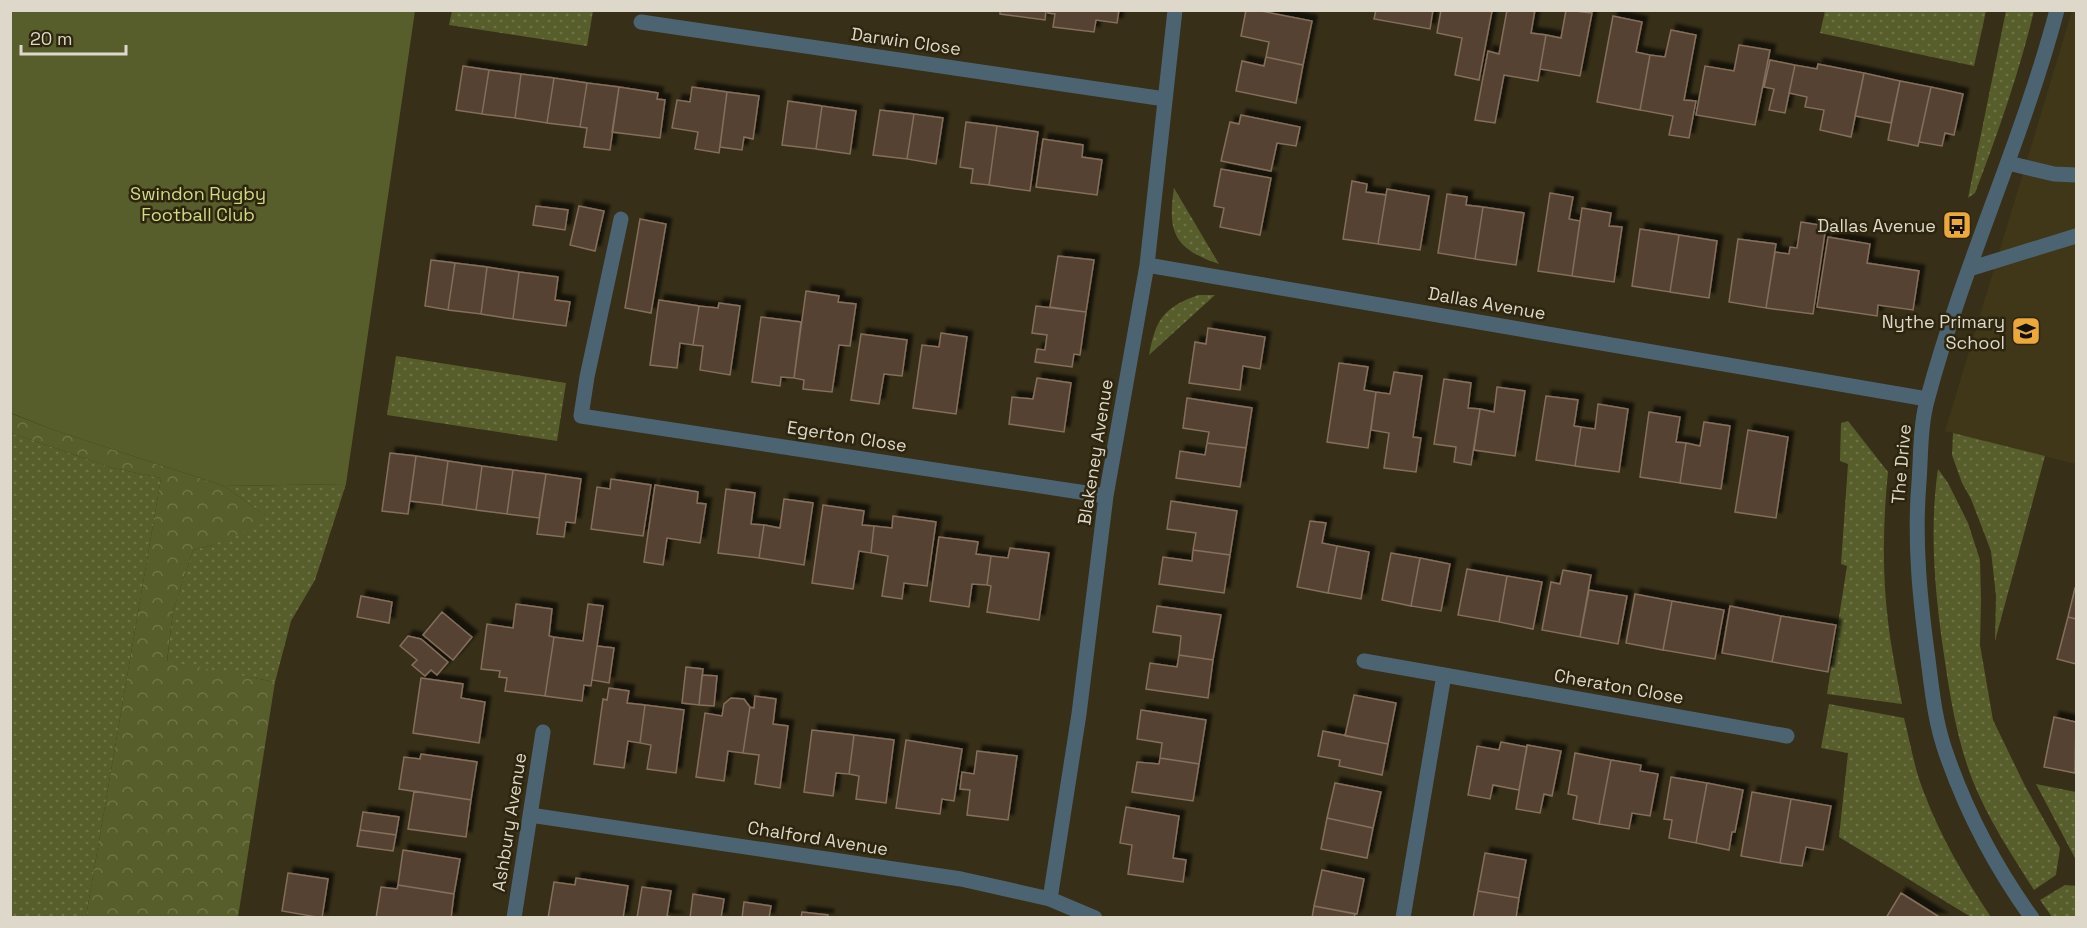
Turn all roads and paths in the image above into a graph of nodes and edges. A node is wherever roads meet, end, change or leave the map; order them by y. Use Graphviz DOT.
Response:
graph roads {
  1 [pos="1175,10"];
  2 [pos="2057,10"];
  3 [pos="641,22"];
  4 [pos="1165,99"];
  5 [pos="2008,163"];
  6 [pos="2076,175"];
  7 [pos="621,219"];
  8 [pos="2076,236"];
  9 [pos="1147,265"];
  10 [pos="1970,269"];
  11 [pos="1927,399"];
  12 [pos="1106,496"];
  13 [pos="1364,662"];
  14 [pos="1444,675"];
  15 [pos="543,732"];
  16 [pos="1787,736"];
  17 [pos="530,815"];
  18 [pos="1050,898"];
  19 [pos="513,918"];
  20 [pos="1095,918"];
  21 [pos="1403,918"];
  22 [pos="2032,918"];
  1 -- 4 [label="street, Blakeney Avenue"];
  2 -- 5 [label="street, The Drive"];
  3 -- 4 [label="street, Darwin Close"];
  4 -- 9 [label="street, Blakeney Avenue"];
  5 -- 6 [label="street"];
  5 -- 10 [label="street, The Drive"];
  7 -- 12 [label="street, Egerton Close"];
  8 -- 10 [label="street"];
  9 -- 11 [label="street, Dallas Avenue"];
  9 -- 12 [label="street, Blakeney Avenue"];
  10 -- 11 [label="street, The Drive"];
  11 -- 22 [label="street, The Drive"];
  12 -- 18 [label="street, Blakeney Avenue"];
  13 -- 14 [label="street, Cheraton Close"];
  14 -- 16 [label="street, Cheraton Close"];
  14 -- 21 [label="street"];
  15 -- 17 [label="street, Ashbury Avenue"];
  17 -- 18 [label="street, Chalford Avenue"];
  17 -- 19 [label="street, Ashbury Avenue"];
  18 -- 20 [label="street, Chalford Avenue"];
}
